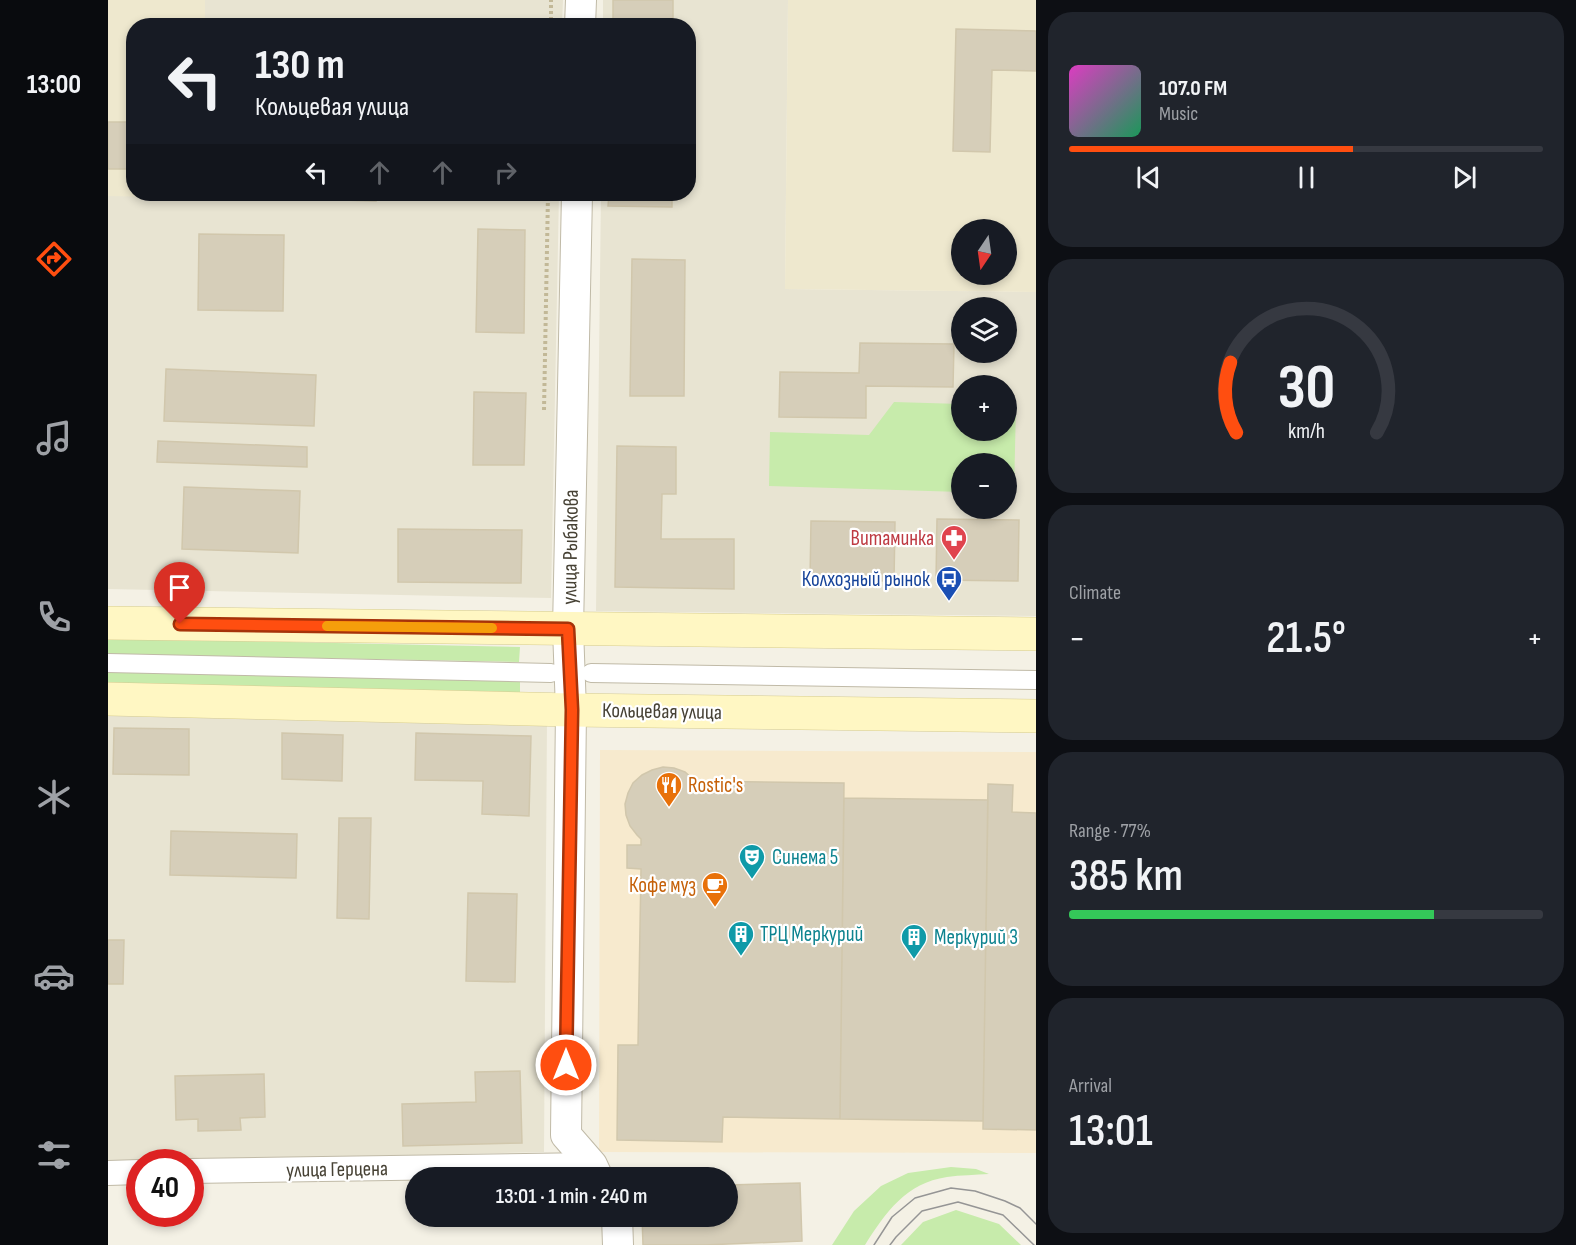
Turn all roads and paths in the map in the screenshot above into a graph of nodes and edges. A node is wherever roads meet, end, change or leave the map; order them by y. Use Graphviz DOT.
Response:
graph roads {
  1 [pos="551,0"];
  2 [pos="581,0"];
  3 [pos="551,18"];
  4 [pos="580,18"];
  5 [pos="577,201"];
  6 [pos="108,623"];
  7 [pos="568,629"];
  8 [pos="1036,634"];
  9 [pos="108,663"];
  10 [pos="551,673"];
  11 [pos="591,673"];
  12 [pos="1036,680"];
  13 [pos="108,699"];
  14 [pos="572,710"];
  15 [pos="1036,716"];
  16 [pos="592,1167"];
  17 [pos="405,1171"];
  18 [pos="126,1172"];
  19 [pos="204,1172"];
  20 [pos="108,1173"];
  21 [pos="617,1227"];
  22 [pos="618,1245"];
  1 -- 3 [label="path"];
  2 -- 4 [label="street"];
  5 -- 7 [label="street, улица Рыбакова"];
  6 -- 7 [label="main road"];
  7 -- 8 [label="main road"];
  7 -- 14 [label="street, улица Рыбакова"];
  9 -- 10 [label="street"];
  11 -- 12 [label="street"];
  13 -- 14 [label="main road, Кольцевая улица"];
  14 -- 15 [label="main road, Кольцевая улица"];
  14 -- 16 [label="street, улица Рыбакова"];
  17 -- 19 [label="street, улица Герцена"];
  18 -- 20 [label="street"];
  21 -- 22 [label="street"];
}
